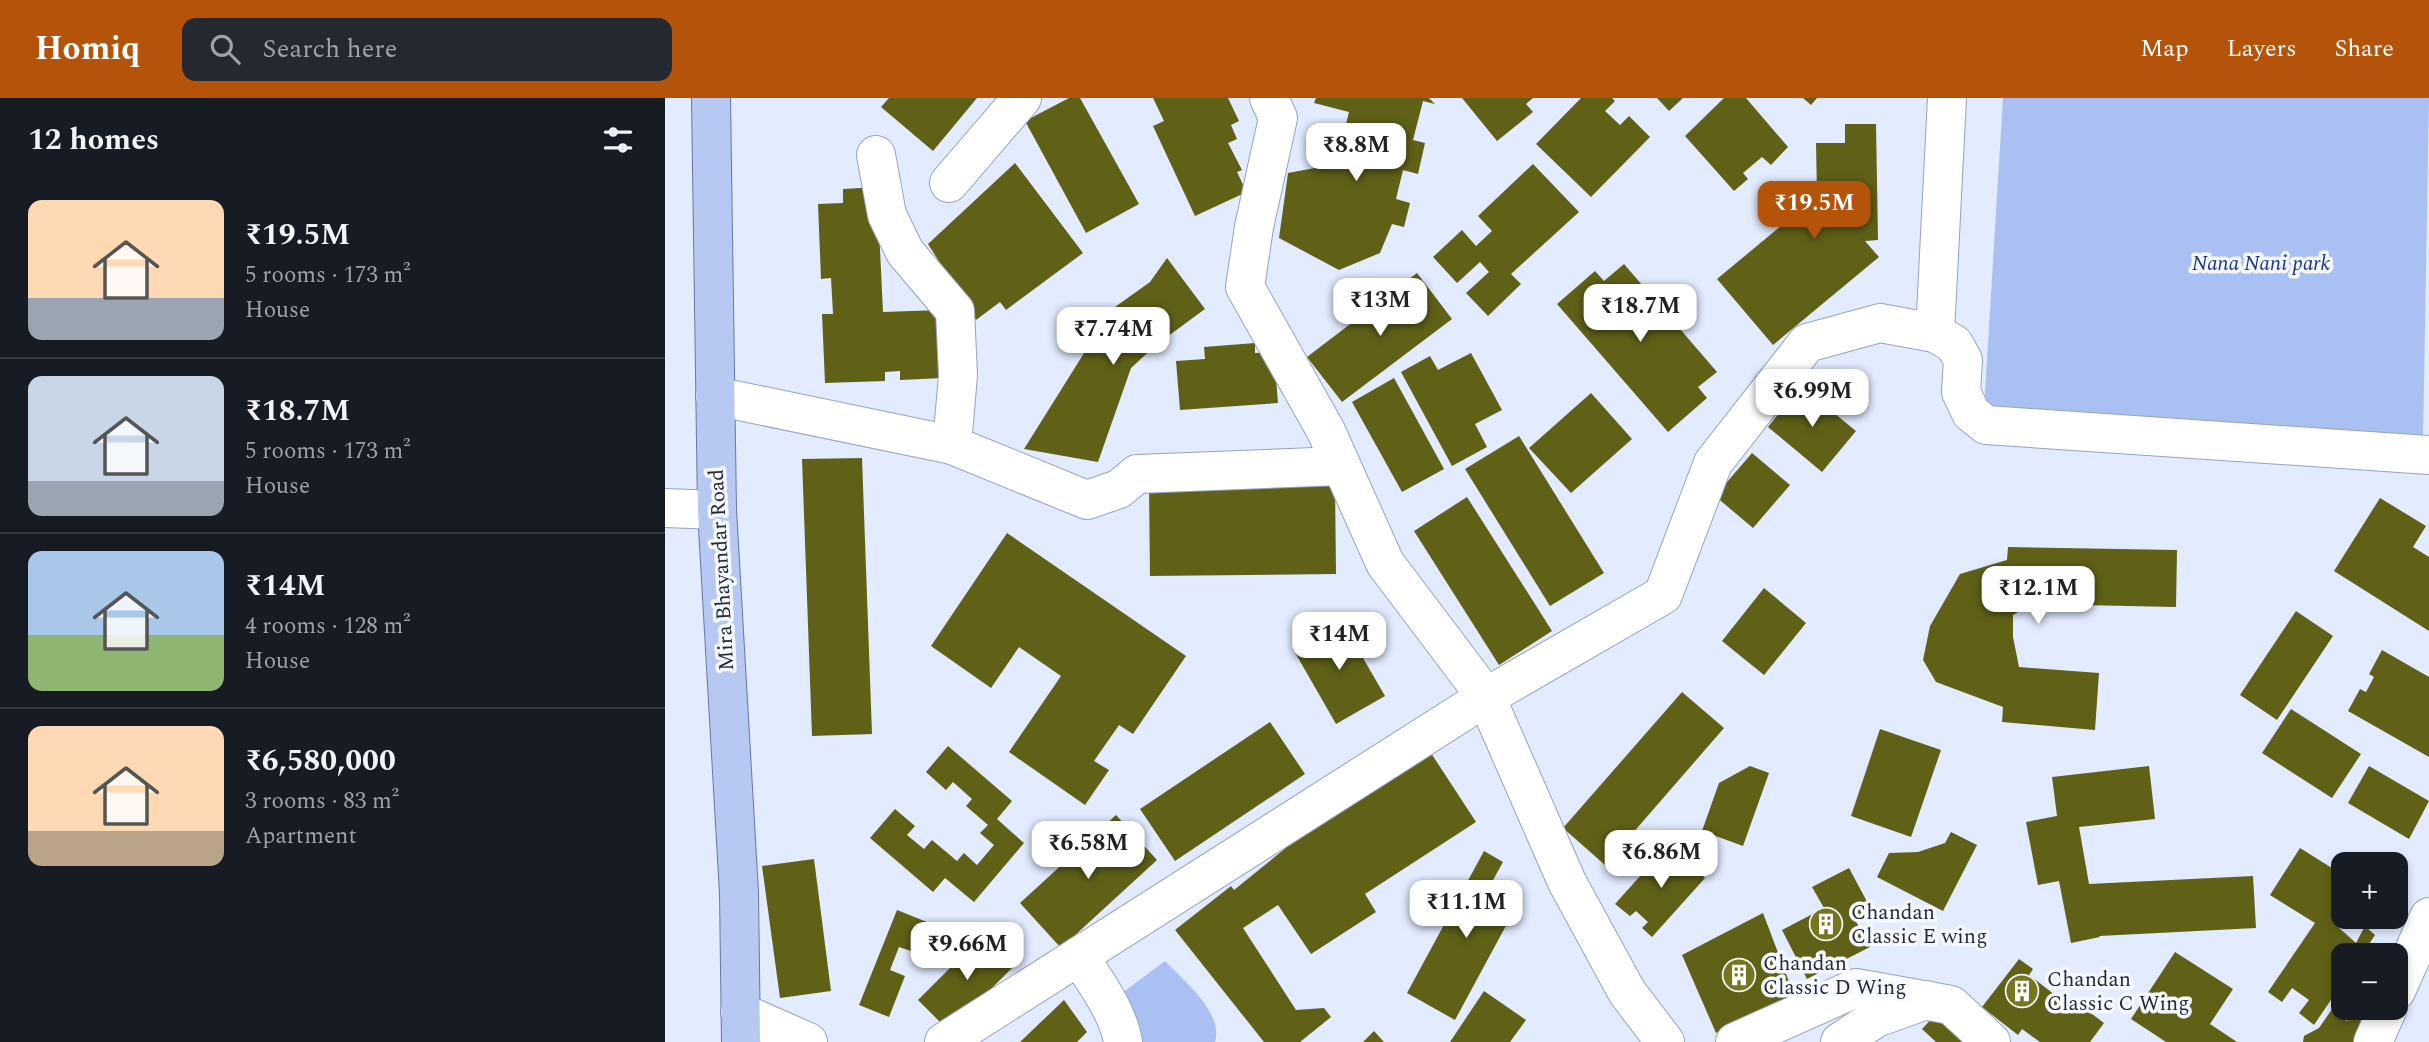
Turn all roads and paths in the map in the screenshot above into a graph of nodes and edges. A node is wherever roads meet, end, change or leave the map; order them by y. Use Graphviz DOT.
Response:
graph roads {
  1 [pos="711,98"];
  2 [pos="1021,98"];
  3 [pos="1269,98"];
  4 [pos="1947,98"];
  5 [pos="876,155"];
  6 [pos="949,183"];
  7 [pos="1935,333"];
  8 [pos="715,396"];
  9 [pos="952,445"];
  10 [pos="2429,455"];
  11 [pos="1341,466"];
  12 [pos="665,508"];
  13 [pos="716,510"];
  14 [pos="1486,697"];
  15 [pos="2427,926"];
  16 [pos="1079,956"];
  17 [pos="2408,966"];
  18 [pos="1928,1000"];
  19 [pos="2383,1020"];
  20 [pos="741,1027"];
  21 [pos="808,1042"];
  22 [pos="944,1042"];
  23 [pos="1123,1042"];
  24 [pos="1665,1042"];
  25 [pos="1735,1042"];
  26 [pos="1840,1042"];
  27 [pos="1991,1042"];
  28 [pos="2373,1042"];
  1 -- 8 [label="main road, Mira Bhayandar Road"];
  2 -- 6 [label="street"];
  3 -- 11 [label="street"];
  4 -- 7 [label="street"];
  5 -- 9 [label="street"];
  7 -- 10 [label="street"];
  7 -- 14 [label="street"];
  8 -- 9 [label="street"];
  8 -- 13 [label="main road, Mira Bhayandar Road"];
  9 -- 11 [label="street"];
  11 -- 14 [label="street"];
  12 -- 13 [label="street"];
  13 -- 20 [label="main road, Mira Bhayandar Road"];
  14 -- 16 [label="street"];
  14 -- 24 [label="street"];
  15 -- 17 [label="street"];
  16 -- 22 [label="street"];
  16 -- 23 [label="street"];
  18 -- 25 [label="street"];
  18 -- 26 [label="street"];
  18 -- 27 [label="street"];
  19 -- 28 [label="street"];
  20 -- 21 [label="street"];
}
